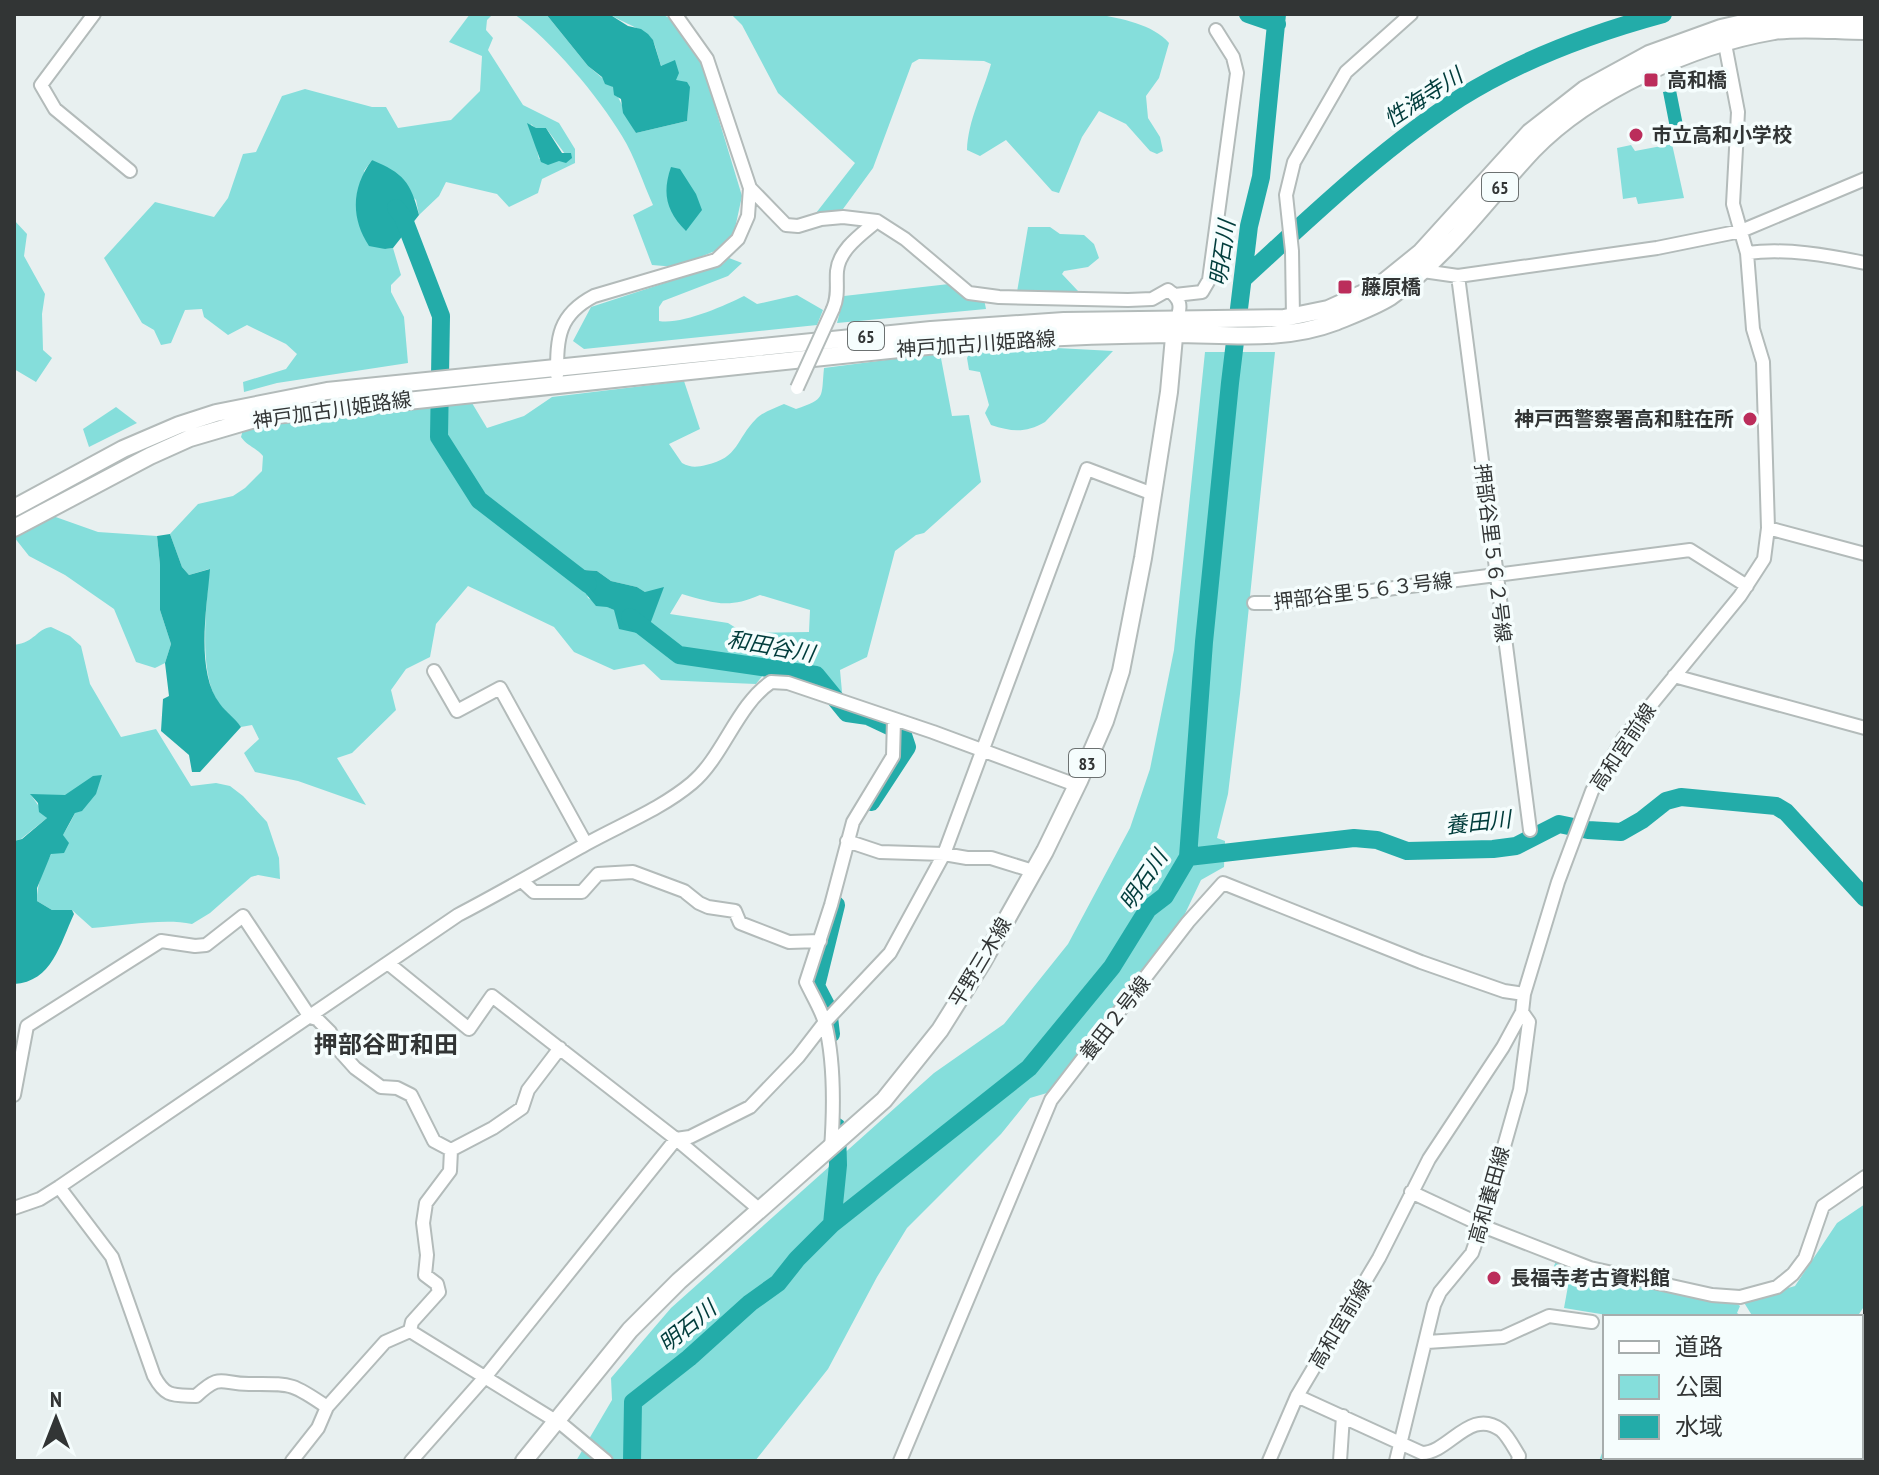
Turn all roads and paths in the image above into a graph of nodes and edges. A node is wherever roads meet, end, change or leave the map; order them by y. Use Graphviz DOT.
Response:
graph roads {
  1 [pos="94,14"];
  2 [pos="675,14"];
  3 [pos="1411,14"];
  4 [pos="1865,16"];
  5 [pos="1721,29"];
  6 [pos="1216,30"];
  7 [pos="1865,31"];
  8 [pos="130,171"];
  9 [pos="1865,179"];
  10 [pos="750,188"];
  11 [pos="877,221"];
  12 [pos="1741,231"];
  13 [pos="1747,253"];
  14 [pos="1865,263"];
  15 [pos="1423,271"];
  16 [pos="1458,276"];
  17 [pos="1175,295"];
  18 [pos="1289,318"];
  19 [pos="1175,327"];
  20 [pos="1205,327"];
  21 [pos="557,367"];
  22 [pos="557,386"];
  23 [pos="797,388"];
  24 [pos="1153,494"];
  25 [pos="14,508"];
  26 [pos="14,528"];
  27 [pos="1768,528"];
  28 [pos="1865,554"];
  29 [pos="1497,575"];
  30 [pos="1747,586"];
  31 [pos="1254,603"];
  32 [pos="434,671"];
  33 [pos="1674,676"];
  34 [pos="894,719"];
  35 [pos="1865,728"];
  36 [pos="982,749"];
  37 [pos="1076,785"];
  38 [pos="1530,830"];
  39 [pos="847,841"];
  40 [pos="586,844"];
  41 [pos="944,854"];
  42 [pos="1033,871"];
  43 [pos="523,882"];
  44 [pos="820,941"];
  45 [pos="389,964"];
  46 [pos="1524,994"];
  47 [pos="1522,1012"];
  48 [pos="310,1017"];
  49 [pos="825,1022"];
  50 [pos="560,1048"];
  51 [pos="14,1095"];
  52 [pos="676,1139"];
  53 [pos="835,1145"];
  54 [pos="451,1150"];
  55 [pos="1865,1177"];
  56 [pos="59,1187"];
  57 [pos="1411,1192"];
  58 [pos="14,1208"];
  59 [pos="760,1210"];
  60 [pos="1482,1224"];
  61 [pos="1592,1322"];
  62 [pos="410,1331"];
  63 [pos="1427,1342"];
  64 [pos="486,1376"];
  65 [pos="1297,1396"];
  66 [pos="327,1407"];
  67 [pos="1343,1416"];
  68 [pos="561,1424"];
  69 [pos="1401,1443"];
  70 [pos="292,1461"];
  71 [pos="411,1461"];
  72 [pos="524,1461"];
  73 [pos="606,1461"];
  74 [pos="900,1461"];
  75 [pos="1269,1461"];
  76 [pos="1340,1461"];
  77 [pos="1396,1461"];
  78 [pos="1518,1461"];
  1 -- 8 [label="street"];
  2 -- 10 [label="street, 神戸加古川姫路線"];
  3 -- 18 [label="street"];
  4 -- 5 [label="main road, 神戸加古川姫路線 / 65"];
  5 -- 7 [label="main road, 神戸加古川姫路線 / 65"];
  5 -- 12 [label="street, 高和宮前線"];
  5 -- 15 [label="main road, 神戸加古川姫路線 / 65"];
  5 -- 18 [label="main road, 神戸加古川姫路線 / 65"];
  6 -- 17 [label="street, 神戸加古川姫路線"];
  9 -- 12 [label="street"];
  10 -- 11 [label="street, 神戸加古川姫路線"];
  10 -- 21 [label="street, 神戸加古川姫路線"];
  11 -- 17 [label="street, 神戸加古川姫路線"];
  11 -- 23 [label="street, bridge"];
  12 -- 13 [label="street, 高和宮前線"];
  12 -- 16 [label="street"];
  13 -- 14 [label="street"];
  13 -- 27 [label="street, 高和宮前線"];
  15 -- 16 [label="street"];
  15 -- 20 [label="main road, 神戸加古川姫路線 / 65"];
  16 -- 29 [label="street, 押部谷里５６２号線"];
  17 -- 19 [label="street"];
  18 -- 20 [label="main road, 神戸加古川姫路線 / 65"];
  19 -- 20 [label="main road, 神戸加古川姫路線 / 65"];
  19 -- 21 [label="main road, 神戸加古川姫路線 / 65"];
  19 -- 22 [label="main road, 神戸加古川姫路線 / 65"];
  19 -- 24 [label="main road, 平野三木線 / 83"];
  21 -- 22 [label="street"];
  21 -- 25 [label="main road, 神戸加古川姫路線 / 65"];
  22 -- 26 [label="main road, 神戸加古川姫路線 / 65"];
  24 -- 36 [label="street"];
  24 -- 37 [label="main road, 平野三木線 / 83"];
  27 -- 28 [label="street"];
  27 -- 30 [label="street, 高和宮前線"];
  29 -- 30 [label="street, 押部谷里５６３号線"];
  29 -- 31 [label="street, 押部谷里５６３号線"];
  29 -- 38 [label="street, 押部谷里５６２号線"];
  30 -- 33 [label="street, 高和宮前線"];
  32 -- 40 [label="street"];
  33 -- 35 [label="street"];
  33 -- 46 [label="street, 高和宮前線"];
  34 -- 36 [label="street"];
  34 -- 39 [label="street"];
  34 -- 40 [label="street"];
  36 -- 37 [label="street"];
  36 -- 41 [label="street"];
  37 -- 42 [label="main road, 平野三木線 / 83"];
  39 -- 41 [label="street"];
  39 -- 44 [label="street"];
  40 -- 43 [label="street"];
  41 -- 42 [label="street"];
  41 -- 49 [label="street"];
  42 -- 53 [label="main road, 平野三木線 / 83"];
  43 -- 44 [label="street"];
  43 -- 45 [label="street"];
  44 -- 49 [label="street"];
  45 -- 48 [label="street"];
  45 -- 50 [label="street"];
  46 -- 47 [label="street, 高和宮前線"];
  46 -- 74 [label="street, 養田２号線"];
  47 -- 57 [label="street, 高和宮前線"];
  47 -- 60 [label="street, 高和養田線"];
  48 -- 51 [label="street"];
  48 -- 54 [label="street"];
  48 -- 56 [label="street"];
  49 -- 52 [label="street"];
  49 -- 53 [label="street"];
  50 -- 52 [label="street"];
  50 -- 54 [label="street"];
  52 -- 59 [label="street"];
  52 -- 64 [label="street"];
  53 -- 59 [label="main road, 平野三木線 / 83"];
  54 -- 62 [label="street"];
  55 -- 60 [label="street"];
  56 -- 58 [label="street"];
  56 -- 66 [label="street"];
  57 -- 60 [label="street"];
  57 -- 65 [label="street, 高和宮前線"];
  59 -- 68 [label="main road, 平野三木線 / 83"];
  60 -- 63 [label="street, 高和養田線"];
  61 -- 63 [label="street"];
  62 -- 64 [label="street"];
  62 -- 66 [label="street"];
  63 -- 69 [label="street, 高和養田線"];
  64 -- 68 [label="street"];
  64 -- 71 [label="street"];
  65 -- 67 [label="street"];
  65 -- 75 [label="street, 高和宮前線"];
  66 -- 70 [label="street"];
  67 -- 69 [label="street"];
  67 -- 76 [label="street"];
  68 -- 72 [label="main road, 平野三木線 / 83"];
  68 -- 73 [label="street"];
  69 -- 77 [label="street, 高和養田線"];
  69 -- 78 [label="street"];
}
